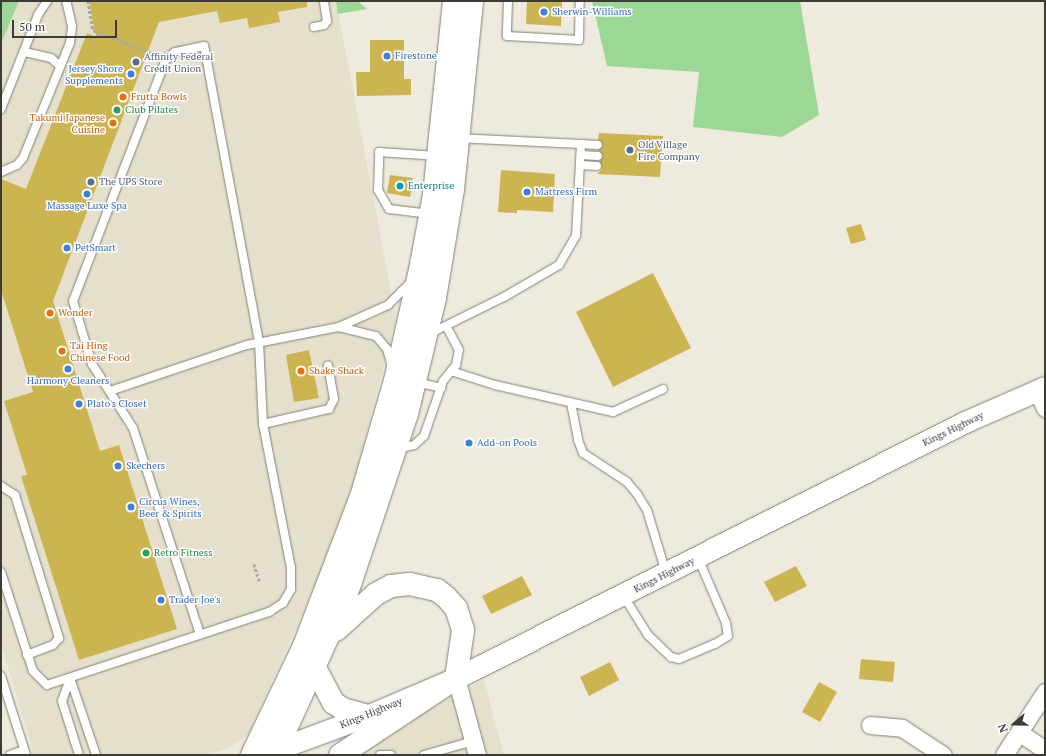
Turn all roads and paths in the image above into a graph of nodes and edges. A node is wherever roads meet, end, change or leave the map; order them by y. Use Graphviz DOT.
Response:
graph roads {
  1 [pos="47,1"];
  2 [pos="66,1"];
  3 [pos="88,1"];
  4 [pos="324,1"];
  5 [pos="454,1"];
  6 [pos="472,1"];
  7 [pos="508,1"];
  8 [pos="580,1"];
  9 [pos="314,27"];
  10 [pos="25,52"];
  11 [pos="166,59"];
  12 [pos="60,66"];
  13 [pos="1,109"];
  14 [pos="446,143"];
  15 [pos="581,144"];
  16 [pos="598,145"];
  17 [pos="581,155"];
  18 [pos="598,156"];
  19 [pos="580,165"];
  20 [pos="597,166"];
  21 [pos="1,172"];
  22 [pos="430,214"];
  23 [pos="420,270"];
  24 [pos="339,326"];
  25 [pos="446,326"];
  26 [pos="427,335"];
  27 [pos="258,342"];
  28 [pos="328,366"];
  29 [pos="452,371"];
  30 [pos="405,382"];
  31 [pos="441,388"];
  32 [pos="663,389"];
  33 [pos="110,391"];
  34 [pos="1042,395"];
  35 [pos="571,403"];
  36 [pos="263,424"];
  37 [pos="397,450"];
  38 [pos="1,486"];
  39 [pos="698,558"];
  40 [pos="254,564"];
  41 [pos="1,572"];
  42 [pos="666,573"];
  43 [pos="260,582"];
  44 [pos="623,595"];
  45 [pos="200,634"];
  46 [pos="329,637"];
  47 [pos="27,655"];
  48 [pos="315,668"];
  49 [pos="1,676"];
  50 [pos="70,678"];
  51 [pos="456,678"];
  52 [pos="1045,692"];
  53 [pos="367,716"];
  54 [pos="870,725"];
  55 [pos="1020,733"];
  56 [pos="475,748"];
  57 [pos="1045,750"];
  58 [pos="25,752"];
  59 [pos="271,753"];
  60 [pos="10,755"];
  61 [pos="79,755"];
  62 [pos="96,755"];
  63 [pos="252,755"];
  64 [pos="340,755"];
  65 [pos="380,755"];
  66 [pos="391,755"];
  67 [pos="424,755"];
  68 [pos="943,755"];
  69 [pos="1004,755"];
  1 -- 10 [label="lane"];
  2 -- 12 [label="lane"];
  3 -- 11 [label="path"];
  4 -- 9 [label="lane"];
  5 -- 14 [label="highway"];
  6 -- 14 [label="highway"];
  7 -- 8 [label="lane"];
  10 -- 12 [label="lane"];
  10 -- 13 [label="lane"];
  11 -- 27 [label="lane"];
  11 -- 33 [label="lane"];
  12 -- 21 [label="lane"];
  14 -- 15 [label="lane"];
  14 -- 22 [label="highway"];
  14 -- 22 [label="lane"];
  14 -- 26 [label="highway"];
  15 -- 16 [label="lane"];
  15 -- 17 [label="lane"];
  17 -- 18 [label="lane"];
  17 -- 19 [label="lane"];
  19 -- 20 [label="lane"];
  19 -- 25 [label="lane"];
  22 -- 23 [label="highway"];
  23 -- 24 [label="lane"];
  23 -- 30 [label="highway"];
  24 -- 27 [label="lane"];
  24 -- 30 [label="lane"];
  25 -- 26 [label="lane"];
  25 -- 29 [label="lane"];
  26 -- 30 [label="highway"];
  27 -- 33 [label="lane"];
  27 -- 36 [label="lane"];
  28 -- 36 [label="lane"];
  29 -- 31 [label="lane"];
  29 -- 35 [label="lane"];
  30 -- 31 [label="lane"];
  30 -- 37 [label="highway"];
  30 -- 63 [label="highway"];
  31 -- 37 [label="lane"];
  32 -- 35 [label="lane"];
  33 -- 45 [label="lane"];
  34 -- 39 [label="street, Kings Highway"];
  35 -- 42 [label="lane"];
  36 -- 45 [label="lane"];
  37 -- 46 [label="highway"];
  38 -- 47 [label="lane"];
  39 -- 42 [label="street, Kings Highway"];
  39 -- 44 [label="lane"];
  40 -- 43 [label="path"];
  41 -- 47 [label="lane"];
  42 -- 44 [label="street, Kings Highway"];
  44 -- 51 [label="street, Kings Highway"];
  45 -- 50 [label="lane"];
  46 -- 48 [label="highway"];
  46 -- 51 [label="highway"];
  47 -- 50 [label="lane"];
  48 -- 53 [label="highway"];
  48 -- 59 [label="highway"];
  49 -- 58 [label="lane"];
  50 -- 61 [label="lane"];
  50 -- 62 [label="lane"];
  51 -- 53 [label="street, Kings Highway"];
  51 -- 56 [label="street"];
  51 -- 64 [label="highway"];
  52 -- 55 [label="street"];
  53 -- 59 [label="street, Kings Highway"];
  54 -- 68 [label="street"];
  55 -- 57 [label="street"];
  55 -- 69 [label="street"];
  56 -- 67 [label="lane"];
  58 -- 60 [label="lane"];
  65 -- 66 [label="lane"];
}
